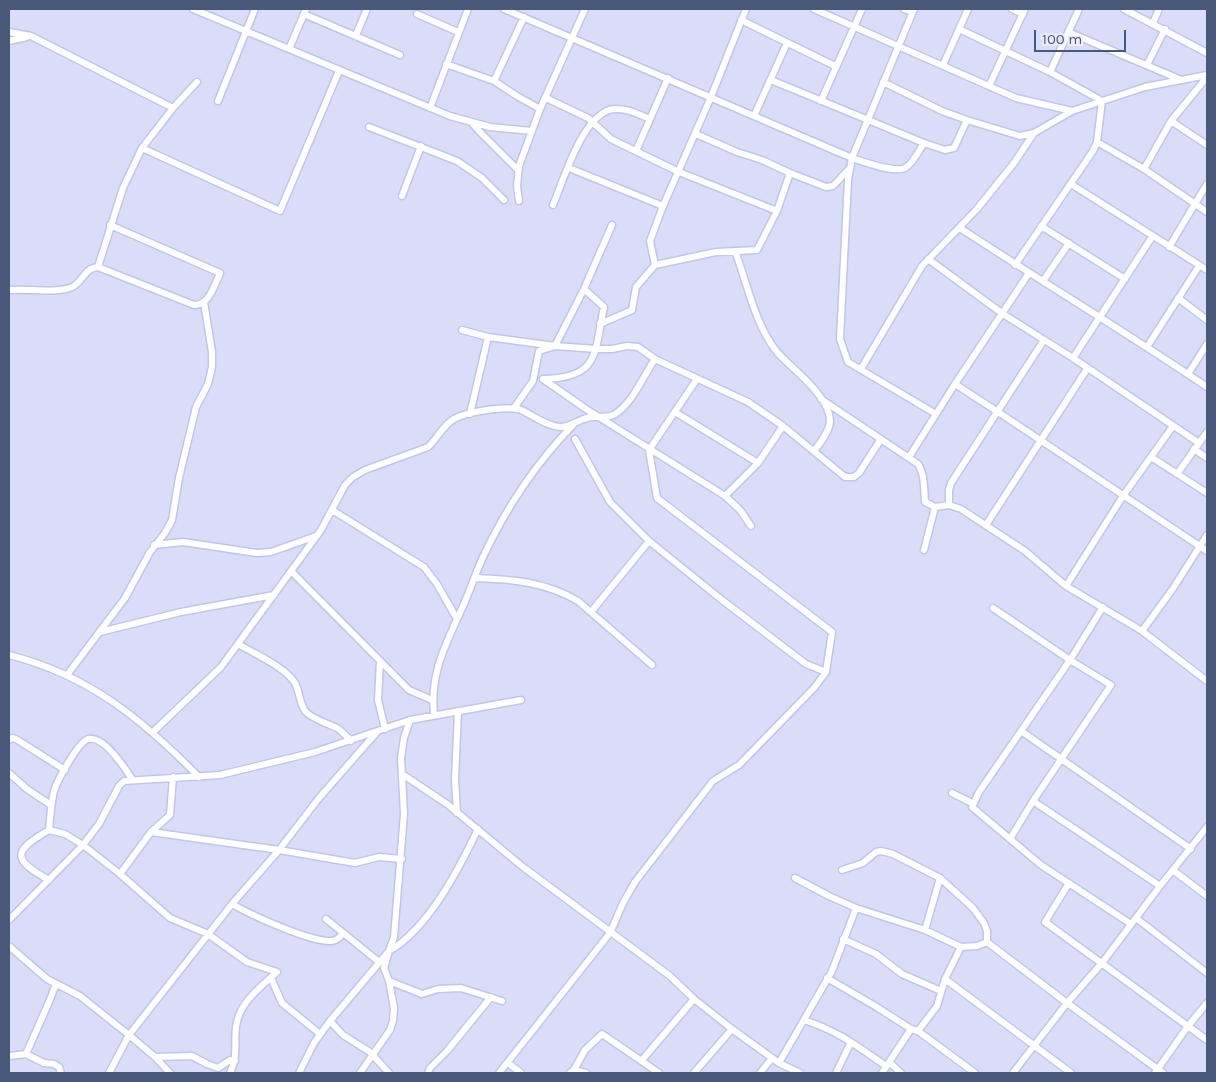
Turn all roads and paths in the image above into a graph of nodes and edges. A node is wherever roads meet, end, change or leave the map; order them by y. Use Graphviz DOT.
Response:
graph roads {
  1 [pos="193,9"];
  2 [pos="255,9"];
  3 [pos="367,9"];
  4 [pos="468,9"];
  5 [pos="504,9"];
  6 [pos="585,9"];
  7 [pos="746,9"];
  8 [pos="814,9"];
  9 [pos="862,9"];
  10 [pos="904,9"];
  11 [pos="968,9"];
  12 [pos="1012,9"];
  13 [pos="1079,9"];
  14 [pos="1124,9"];
  15 [pos="1159,9"];
  16 [pos="305,11"];
  17 [pos="913,11"];
  18 [pos="1024,11"];
  19 [pos="417,14"];
  20 [pos="524,17"];
  21 [pos="741,20"];
  22 [pos="1153,23"];
  23 [pos="854,26"];
  24 [pos="959,29"];
  25 [pos="1164,30"];
  26 [pos="246,31"];
  27 [pos="9,32"];
  28 [pos="458,32"];
  29 [pos="1068,32"];
  30 [pos="31,36"];
  31 [pos="356,36"];
  32 [pos="573,37"];
  33 [pos="9,41"];
  34 [pos="787,42"];
  35 [pos="898,46"];
  36 [pos="289,49"];
  37 [pos="1005,51"];
  38 [pos="1207,53"];
  39 [pos="400,55"];
  40 [pos="446,64"];
  41 [pos="943,65"];
  42 [pos="836,66"];
  43 [pos="1147,66"];
  44 [pos="339,71"];
  45 [pos="1050,72"];
  46 [pos="1207,76"];
  47 [pos="668,78"];
  48 [pos="1180,79"];
  49 [pos="771,80"];
  50 [pos="494,81"];
  51 [pos="197,82"];
  52 [pos="884,82"];
  53 [pos="989,86"];
  54 [pos="711,97"];
  55 [pos="546,98"];
  56 [pos="218,100"];
  57 [pos="821,101"];
  58 [pos="1102,101"];
  59 [pos="173,108"];
  60 [pos="430,108"];
  61 [pos="540,109"];
  62 [pos="1072,111"];
  63 [pos="754,116"];
  64 [pos="650,119"];
  65 [pos="867,120"];
  66 [pos="967,120"];
  67 [pos="1171,121"];
  68 [pos="593,122"];
  69 [pos="472,123"];
  70 [pos="369,127"];
  71 [pos="532,131"];
  72 [pos="1034,133"];
  73 [pos="696,134"];
  74 [pos="1097,142"];
  75 [pos="924,143"];
  76 [pos="1207,145"];
  77 [pos="421,146"];
  78 [pos="142,148"];
  79 [pos="636,152"];
  80 [pos="852,158"];
  81 [pos="569,168"];
  82 [pos="850,168"];
  83 [pos="1144,169"];
  84 [pos="518,170"];
  85 [pos="679,172"];
  86 [pos="790,173"];
  87 [pos="1071,184"];
  88 [pos="1207,184"];
  89 [pos="402,196"];
  90 [pos="504,200"];
  91 [pos="519,201"];
  92 [pos="1194,204"];
  93 [pos="553,205"];
  94 [pos="663,206"];
  95 [pos="777,211"];
  96 [pos="1207,212"];
  97 [pos="110,225"];
  98 [pos="612,225"];
  99 [pos="1041,226"];
  100 [pos="960,228"];
  101 [pos="1152,237"];
  102 [pos="1069,243"];
  103 [pos="1168,247"];
  104 [pos="735,251"];
  105 [pos="928,259"];
  106 [pos="655,265"];
  107 [pos="1015,265"];
  108 [pos="1199,266"];
  109 [pos="98,267"];
  110 [pos="1207,270"];
  111 [pos="1029,273"];
  112 [pos="1125,279"];
  113 [pos="1043,281"];
  114 [pos="584,288"];
  115 [pos="9,290"];
  116 [pos="1178,298"];
  117 [pos="204,302"];
  118 [pos="1003,314"];
  119 [pos="1100,317"];
  120 [pos="1207,320"];
  121 [pos="600,324"];
  122 [pos="462,330"];
  123 [pos="488,337"];
  124 [pos="1044,340"];
  125 [pos="1207,344"];
  126 [pos="555,346"];
  127 [pos="1147,347"];
  128 [pos="597,349"];
  129 [pos="1072,358"];
  130 [pos="655,359"];
  131 [pos="861,369"];
  132 [pos="1087,369"];
  133 [pos="1188,374"];
  134 [pos="534,378"];
  135 [pos="543,379"];
  136 [pos="697,379"];
  137 [pos="955,384"];
  138 [pos="1207,386"];
  139 [pos="821,399"];
  140 [pos="514,408"];
  141 [pos="675,412"];
  142 [pos="998,412"];
  143 [pos="470,414"];
  144 [pos="936,414"];
  145 [pos="601,417"];
  146 [pos="574,424"];
  147 [pos="783,426"];
  148 [pos="1173,426"];
  149 [pos="1207,432"];
  150 [pos="881,439"];
  151 [pos="575,440"];
  152 [pos="1042,441"];
  153 [pos="1196,446"];
  154 [pos="650,450"];
  155 [pos="814,451"];
  156 [pos="1151,456"];
  157 [pos="909,457"];
  158 [pos="1207,458"];
  159 [pos="758,463"];
  160 [pos="1177,474"];
  161 [pos="1207,493"];
  162 [pos="725,496"];
  163 [pos="1123,496"];
  164 [pos="949,505"];
  165 [pos="935,507"];
  166 [pos="332,510"];
  167 [pos="986,525"];
  168 [pos="751,526"];
  169 [pos="1207,535"];
  170 [pos="316,536"];
  171 [pos="649,541"];
  172 [pos="154,545"];
  173 [pos="1200,546"];
  174 [pos="924,550"];
  175 [pos="1207,551"];
  176 [pos="291,571"];
  177 [pos="475,578"];
  178 [pos="1066,586"];
  179 [pos="274,595"];
  180 [pos="1103,607"];
  181 [pos="993,608"];
  182 [pos="591,612"];
  183 [pos="457,619"];
  184 [pos="1142,631"];
  185 [pos="100,632"];
  186 [pos="238,644"];
  187 [pos="9,655"];
  188 [pos="1070,660"];
  189 [pos="380,661"];
  190 [pos="652,665"];
  191 [pos="826,672"];
  192 [pos="68,675"];
  193 [pos="1207,681"];
  194 [pos="432,700"];
  195 [pos="521,700"];
  196 [pos="458,711"];
  197 [pos="434,715"];
  198 [pos="410,720"];
  199 [pos="385,729"];
  200 [pos="1021,731"];
  201 [pos="153,732"];
  202 [pos="378,732"];
  203 [pos="9,740"];
  204 [pos="351,741"];
  205 [pos="1062,760"];
  206 [pos="65,770"];
  207 [pos="9,773"];
  208 [pos="402,774"];
  209 [pos="174,777"];
  210 [pos="200,777"];
  211 [pos="132,779"];
  212 [pos="952,793"];
  213 [pos="1033,801"];
  214 [pos="972,803"];
  215 [pos="51,805"];
  216 [pos="457,813"];
  217 [pos="478,829"];
  218 [pos="1207,829"];
  219 [pos="49,830"];
  220 [pos="150,832"];
  221 [pos="1010,839"];
  222 [pos="83,845"];
  223 [pos="1191,849"];
  224 [pos="279,850"];
  225 [pos="402,859"];
  226 [pos="842,870"];
  227 [pos="1174,871"];
  228 [pos="120,874"];
  229 [pos="795,878"];
  230 [pos="940,878"];
  231 [pos="49,880"];
  232 [pos="1069,884"];
  233 [pos="1160,886"];
  234 [pos="1207,896"];
  235 [pos="232,904"];
  236 [pos="856,908"];
  237 [pos="1136,918"];
  238 [pos="326,919"];
  239 [pos="9,920"];
  240 [pos="1131,924"];
  241 [pos="925,930"];
  242 [pos="343,932"];
  243 [pos="610,933"];
  244 [pos="208,934"];
  245 [pos="843,940"];
  246 [pos="987,942"];
  247 [pos="9,946"];
  248 [pos="961,947"];
  249 [pos="389,950"];
  250 [pos="379,962"];
  251 [pos="1102,963"];
  252 [pos="1207,974"];
  253 [pos="270,978"];
  254 [pos="827,978"];
  255 [pos="945,980"];
  256 [pos="389,981"];
  257 [pos="56,984"];
  258 [pos="941,991"];
  259 [pos="492,997"];
  260 [pos="694,999"];
  261 [pos="502,1001"];
  262 [pos="1067,1003"];
  263 [pos="1207,1003"];
  264 [pos="330,1020"];
  265 [pos="804,1020"];
  266 [pos="1188,1026"];
  267 [pos="732,1029"];
  268 [pos="911,1029"];
  269 [pos="918,1031"];
  270 [pos="320,1034"];
  271 [pos="129,1035"];
  272 [pos="1207,1040"];
  273 [pos="851,1042"];
  274 [pos="1034,1045"];
  275 [pos="26,1054"];
  276 [pos="372,1054"];
  277 [pos="9,1056"];
  278 [pos="155,1058"];
  279 [pos="772,1058"];
  280 [pos="642,1060"];
  281 [pos="235,1062"];
  282 [pos="508,1063"];
  283 [pos="779,1063"];
  284 [pos="887,1064"];
  285 [pos="162,1065"];
  286 [pos="572,1072"];
  287 [pos="1158,1072"];
  288 [pos="60,1073"];
  289 [pos="109,1073"];
  290 [pos="161,1073"];
  291 [pos="170,1073"];
  292 [pos="230,1073"];
  293 [pos="299,1073"];
  294 [pos="360,1073"];
  295 [pos="389,1073"];
  296 [pos="428,1073"];
  297 [pos="500,1073"];
  298 [pos="521,1073"];
  299 [pos="586,1073"];
  300 [pos="660,1073"];
  301 [pos="694,1073"];
  302 [pos="760,1073"];
  303 [pos="800,1073"];
  304 [pos="836,1073"];
  305 [pos="882,1073"];
  306 [pos="901,1073"];
  307 [pos="975,1073"];
  308 [pos="1013,1073"];
  309 [pos="1071,1073"];
  1 -- 26 [label="street"];
  2 -- 26 [label="street"];
  3 -- 31 [label="street"];
  4 -- 28 [label="street"];
  5 -- 20 [label="street"];
  6 -- 32 [label="street"];
  7 -- 21 [label="street"];
  8 -- 23 [label="street"];
  9 -- 23 [label="street"];
  10 -- 17 [label="street"];
  11 -- 24 [label="street"];
  12 -- 18 [label="street"];
  13 -- 29 [label="street"];
  14 -- 22 [label="street"];
  15 -- 22 [label="street"];
  16 -- 31 [label="street"];
  16 -- 36 [label="street"];
  17 -- 35 [label="street"];
  18 -- 37 [label="street"];
  19 -- 28 [label="street"];
  20 -- 32 [label="street"];
  20 -- 50 [label="street"];
  21 -- 34 [label="street"];
  21 -- 54 [label="street"];
  22 -- 25 [label="street"];
  23 -- 35 [label="street"];
  23 -- 42 [label="street"];
  24 -- 37 [label="street"];
  24 -- 41 [label="street"];
  25 -- 38 [label="street"];
  25 -- 43 [label="street"];
  26 -- 36 [label="street"];
  26 -- 56 [label="street"];
  27 -- 30 [label="street"];
  28 -- 40 [label="street"];
  29 -- 43 [label="street"];
  29 -- 45 [label="street"];
  30 -- 33 [label="street"];
  30 -- 59 [label="street"];
  31 -- 39 [label="street"];
  32 -- 47 [label="street"];
  32 -- 55 [label="street"];
  34 -- 42 [label="street"];
  34 -- 49 [label="street"];
  35 -- 41 [label="street"];
  35 -- 52 [label="street"];
  36 -- 44 [label="street"];
  37 -- 45 [label="street"];
  37 -- 53 [label="street"];
  40 -- 50 [label="street"];
  40 -- 60 [label="street"];
  41 -- 53 [label="street"];
  42 -- 57 [label="street"];
  43 -- 48 [label="street"];
  44 -- 60 [label="street"];
  44 -- 78 [label="street"];
  45 -- 58 [label="street"];
  46 -- 48 [label="street"];
  46 -- 67 [label="street"];
  47 -- 54 [label="street"];
  47 -- 64 [label="street"];
  48 -- 58 [label="street"];
  49 -- 57 [label="street"];
  49 -- 63 [label="street"];
  50 -- 61 [label="street"];
  51 -- 59 [label="street"];
  52 -- 65 [label="street"];
  52 -- 66 [label="street"];
  53 -- 62 [label="street"];
  54 -- 63 [label="street"];
  54 -- 73 [label="street"];
  55 -- 61 [label="street"];
  55 -- 68 [label="street"];
  57 -- 65 [label="street"];
  58 -- 62 [label="street"];
  58 -- 74 [label="street"];
  59 -- 78 [label="street"];
  60 -- 69 [label="street"];
  61 -- 71 [label="street"];
  62 -- 72 [label="street"];
  63 -- 80 [label="street"];
  64 -- 68 [label="street"];
  64 -- 79 [label="street"];
  65 -- 75 [label="street"];
  65 -- 80 [label="street"];
  66 -- 72 [label="street"];
  66 -- 75 [label="street"];
  67 -- 76 [label="street"];
  67 -- 83 [label="street"];
  68 -- 79 [label="street"];
  68 -- 81 [label="street"];
  69 -- 71 [label="street"];
  69 -- 84 [label="street"];
  70 -- 77 [label="street"];
  71 -- 84 [label="street"];
  72 -- 100 [label="street"];
  73 -- 85 [label="street"];
  73 -- 86 [label="street"];
  74 -- 83 [label="street"];
  74 -- 87 [label="street"];
  75 -- 80 [label="street"];
  77 -- 89 [label="street"];
  77 -- 90 [label="street"];
  78 -- 97 [label="street"];
  79 -- 85 [label="street"];
  80 -- 82 [label="street"];
  81 -- 93 [label="street"];
  81 -- 94 [label="street"];
  82 -- 86 [label="street"];
  82 -- 131 [label="street"];
  83 -- 92 [label="street"];
  84 -- 91 [label="street"];
  85 -- 94 [label="street"];
  85 -- 95 [label="street"];
  86 -- 95 [label="street"];
  87 -- 99 [label="street"];
  87 -- 101 [label="street"];
  88 -- 92 [label="street"];
  92 -- 96 [label="street"];
  92 -- 103 [label="street"];
  94 -- 106 [label="street"];
  95 -- 104 [label="street"];
  97 -- 109 [label="street"];
  97 -- 117 [label="street"];
  98 -- 114 [label="street"];
  99 -- 102 [label="street"];
  99 -- 107 [label="street"];
  100 -- 105 [label="street"];
  100 -- 107 [label="street"];
  101 -- 103 [label="street"];
  101 -- 112 [label="street"];
  102 -- 112 [label="street"];
  102 -- 113 [label="street"];
  103 -- 108 [label="street"];
  104 -- 106 [label="street"];
  104 -- 139 [label="street"];
  105 -- 118 [label="street"];
  105 -- 131 [label="street"];
  106 -- 121 [label="street"];
  107 -- 111 [label="street"];
  108 -- 110 [label="street"];
  108 -- 116 [label="street"];
  109 -- 115 [label="street"];
  109 -- 117 [label="street"];
  111 -- 113 [label="street"];
  111 -- 118 [label="street"];
  112 -- 119 [label="street"];
  113 -- 119 [label="street"];
  114 -- 121 [label="street"];
  114 -- 126 [label="street"];
  116 -- 120 [label="street"];
  116 -- 127 [label="street"];
  117 -- 172 [label="street"];
  118 -- 124 [label="street"];
  118 -- 137 [label="street"];
  119 -- 127 [label="street"];
  119 -- 129 [label="street"];
  121 -- 128 [label="street"];
  122 -- 123 [label="street"];
  123 -- 126 [label="street"];
  123 -- 143 [label="street"];
  124 -- 129 [label="street"];
  124 -- 142 [label="street"];
  125 -- 133 [label="street"];
  126 -- 128 [label="street"];
  126 -- 134 [label="street"];
  127 -- 133 [label="street"];
  128 -- 130 [label="street"];
  128 -- 135 [label="street"];
  129 -- 132 [label="street"];
  130 -- 136 [label="street"];
  130 -- 145 [label="street"];
  131 -- 144 [label="street"];
  132 -- 148 [label="street"];
  132 -- 152 [label="street"];
  133 -- 138 [label="street"];
  134 -- 135 [label="street"];
  134 -- 140 [label="street"];
  135 -- 145 [label="street"];
  136 -- 141 [label="street"];
  136 -- 147 [label="street"];
  137 -- 142 [label="street"];
  137 -- 144 [label="street"];
  139 -- 150 [label="street"];
  139 -- 155 [label="street"];
  140 -- 143 [label="street"];
  140 -- 146 [label="street"];
  141 -- 154 [label="street"];
  141 -- 159 [label="street"];
  142 -- 152 [label="street"];
  142 -- 164 [label="street"];
  143 -- 166 [label="street"];
  144 -- 157 [label="street"];
  145 -- 146 [label="street"];
  145 -- 154 [label="street"];
  146 -- 177 [label="street"];
  147 -- 155 [label="street"];
  147 -- 159 [label="street"];
  148 -- 153 [label="street"];
  148 -- 156 [label="street"];
  149 -- 153 [label="street"];
  150 -- 155 [label="street"];
  150 -- 157 [label="street"];
  151 -- 171 [label="street"];
  152 -- 163 [label="street"];
  152 -- 167 [label="street"];
  153 -- 158 [label="street"];
  153 -- 160 [label="street"];
  154 -- 162 [label="street"];
  154 -- 191 [label="street"];
  156 -- 160 [label="street"];
  156 -- 163 [label="street"];
  157 -- 165 [label="street"];
  159 -- 162 [label="street"];
  160 -- 161 [label="street"];
  162 -- 168 [label="street"];
  163 -- 173 [label="street"];
  163 -- 178 [label="street"];
  164 -- 165 [label="street"];
  164 -- 167 [label="street"];
  165 -- 174 [label="street"];
  166 -- 170 [label="street"];
  166 -- 183 [label="street"];
  167 -- 178 [label="street"];
  169 -- 173 [label="street"];
  170 -- 172 [label="street"];
  170 -- 176 [label="street"];
  171 -- 182 [label="street"];
  171 -- 191 [label="street"];
  172 -- 185 [label="street"];
  173 -- 175 [label="street"];
  173 -- 184 [label="street"];
  176 -- 179 [label="street"];
  176 -- 189 [label="street"];
  177 -- 182 [label="street"];
  177 -- 183 [label="street"];
  178 -- 180 [label="street"];
  179 -- 185 [label="street"];
  179 -- 186 [label="street"];
  180 -- 184 [label="street"];
  180 -- 188 [label="street"];
  181 -- 188 [label="street"];
  182 -- 190 [label="street"];
  183 -- 194 [label="street"];
  184 -- 193 [label="street"];
  185 -- 192 [label="street"];
  186 -- 201 [label="street"];
  186 -- 204 [label="street"];
  187 -- 192 [label="street"];
  188 -- 200 [label="street"];
  188 -- 205 [label="street"];
  189 -- 194 [label="street"];
  189 -- 199 [label="street"];
  191 -- 243 [label="street"];
  192 -- 201 [label="street"];
  194 -- 197 [label="street"];
  195 -- 196 [label="street"];
  196 -- 197 [label="street"];
  196 -- 216 [label="street"];
  197 -- 198 [label="street"];
  198 -- 199 [label="street"];
  198 -- 208 [label="street"];
  199 -- 202 [label="street"];
  200 -- 205 [label="street"];
  200 -- 214 [label="street"];
  201 -- 210 [label="street"];
  202 -- 204 [label="street"];
  202 -- 224 [label="street"];
  203 -- 206 [label="street"];
  204 -- 210 [label="street"];
  205 -- 213 [label="street"];
  205 -- 223 [label="street"];
  206 -- 211 [label="street"];
  206 -- 215 [label="street"];
  207 -- 215 [label="street"];
  208 -- 216 [label="street"];
  208 -- 225 [label="street"];
  209 -- 210 [label="street"];
  209 -- 211 [label="street"];
  209 -- 220 [label="street"];
  211 -- 222 [label="street"];
  212 -- 214 [label="street"];
  213 -- 221 [label="street"];
  213 -- 233 [label="street"];
  214 -- 221 [label="street"];
  215 -- 219 [label="street"];
  216 -- 217 [label="street"];
  217 -- 243 [label="street"];
  217 -- 249 [label="street"];
  218 -- 223 [label="street"];
  219 -- 222 [label="street"];
  219 -- 231 [label="street"];
  220 -- 224 [label="street"];
  220 -- 228 [label="street"];
  221 -- 232 [label="street"];
  222 -- 228 [label="street"];
  222 -- 231 [label="street"];
  223 -- 227 [label="street"];
  224 -- 225 [label="street"];
  224 -- 235 [label="street"];
  225 -- 249 [label="street"];
  226 -- 230 [label="street"];
  227 -- 233 [label="street"];
  227 -- 234 [label="street"];
  228 -- 244 [label="street"];
  229 -- 236 [label="street"];
  230 -- 241 [label="street"];
  230 -- 246 [label="street"];
  231 -- 239 [label="street"];
  232 -- 240 [label="street"];
  232 -- 251 [label="street"];
  233 -- 237 [label="street"];
  235 -- 242 [label="street"];
  235 -- 244 [label="street"];
  236 -- 241 [label="street"];
  236 -- 245 [label="street"];
  237 -- 240 [label="street"];
  237 -- 252 [label="street"];
  238 -- 242 [label="street"];
  240 -- 251 [label="street"];
  241 -- 248 [label="street"];
  242 -- 250 [label="street"];
  243 -- 260 [label="street"];
  243 -- 282 [label="street"];
  244 -- 253 [label="street"];
  244 -- 271 [label="street"];
  245 -- 254 [label="street"];
  245 -- 258 [label="street"];
  246 -- 248 [label="street"];
  246 -- 262 [label="street"];
  247 -- 257 [label="street"];
  248 -- 255 [label="street"];
  249 -- 250 [label="street"];
  249 -- 256 [label="street"];
  250 -- 264 [label="street"];
  251 -- 262 [label="street"];
  251 -- 266 [label="street"];
  253 -- 270 [label="street"];
  253 -- 281 [label="street"];
  254 -- 265 [label="street"];
  254 -- 268 [label="street"];
  255 -- 258 [label="street"];
  255 -- 274 [label="street"];
  256 -- 259 [label="street"];
  256 -- 276 [label="street"];
  257 -- 271 [label="street"];
  257 -- 275 [label="street"];
  258 -- 269 [label="street"];
  259 -- 261 [label="street"];
  259 -- 296 [label="street"];
  260 -- 267 [label="street"];
  260 -- 280 [label="street"];
  262 -- 274 [label="street"];
  262 -- 287 [label="street"];
  263 -- 266 [label="street"];
  264 -- 270 [label="street"];
  264 -- 276 [label="street"];
  265 -- 273 [label="street"];
  265 -- 283 [label="street"];
  266 -- 272 [label="street"];
  266 -- 287 [label="street"];
  267 -- 279 [label="street"];
  267 -- 301 [label="street"];
  268 -- 269 [label="street"];
  268 -- 284 [label="street"];
  269 -- 307 [label="street"];
  270 -- 293 [label="street"];
  271 -- 278 [label="street"];
  271 -- 289 [label="street"];
  273 -- 284 [label="street"];
  273 -- 304 [label="street"];
  274 -- 308 [label="street"];
  274 -- 309 [label="street"];
  275 -- 277 [label="street"];
  275 -- 288 [label="street"];
  276 -- 294 [label="street"];
  276 -- 295 [label="street"];
  278 -- 281 [label="street"];
  278 -- 285 [label="street"];
  279 -- 283 [label="street"];
  279 -- 302 [label="street"];
  280 -- 286 [label="street"];
  280 -- 300 [label="street"];
  281 -- 292 [label="street"];
  282 -- 297 [label="street"];
  282 -- 298 [label="street"];
  283 -- 303 [label="street"];
  284 -- 305 [label="street"];
  284 -- 306 [label="street"];
  285 -- 290 [label="street"];
  285 -- 291 [label="street"];
  286 -- 299 [label="street"];
}
